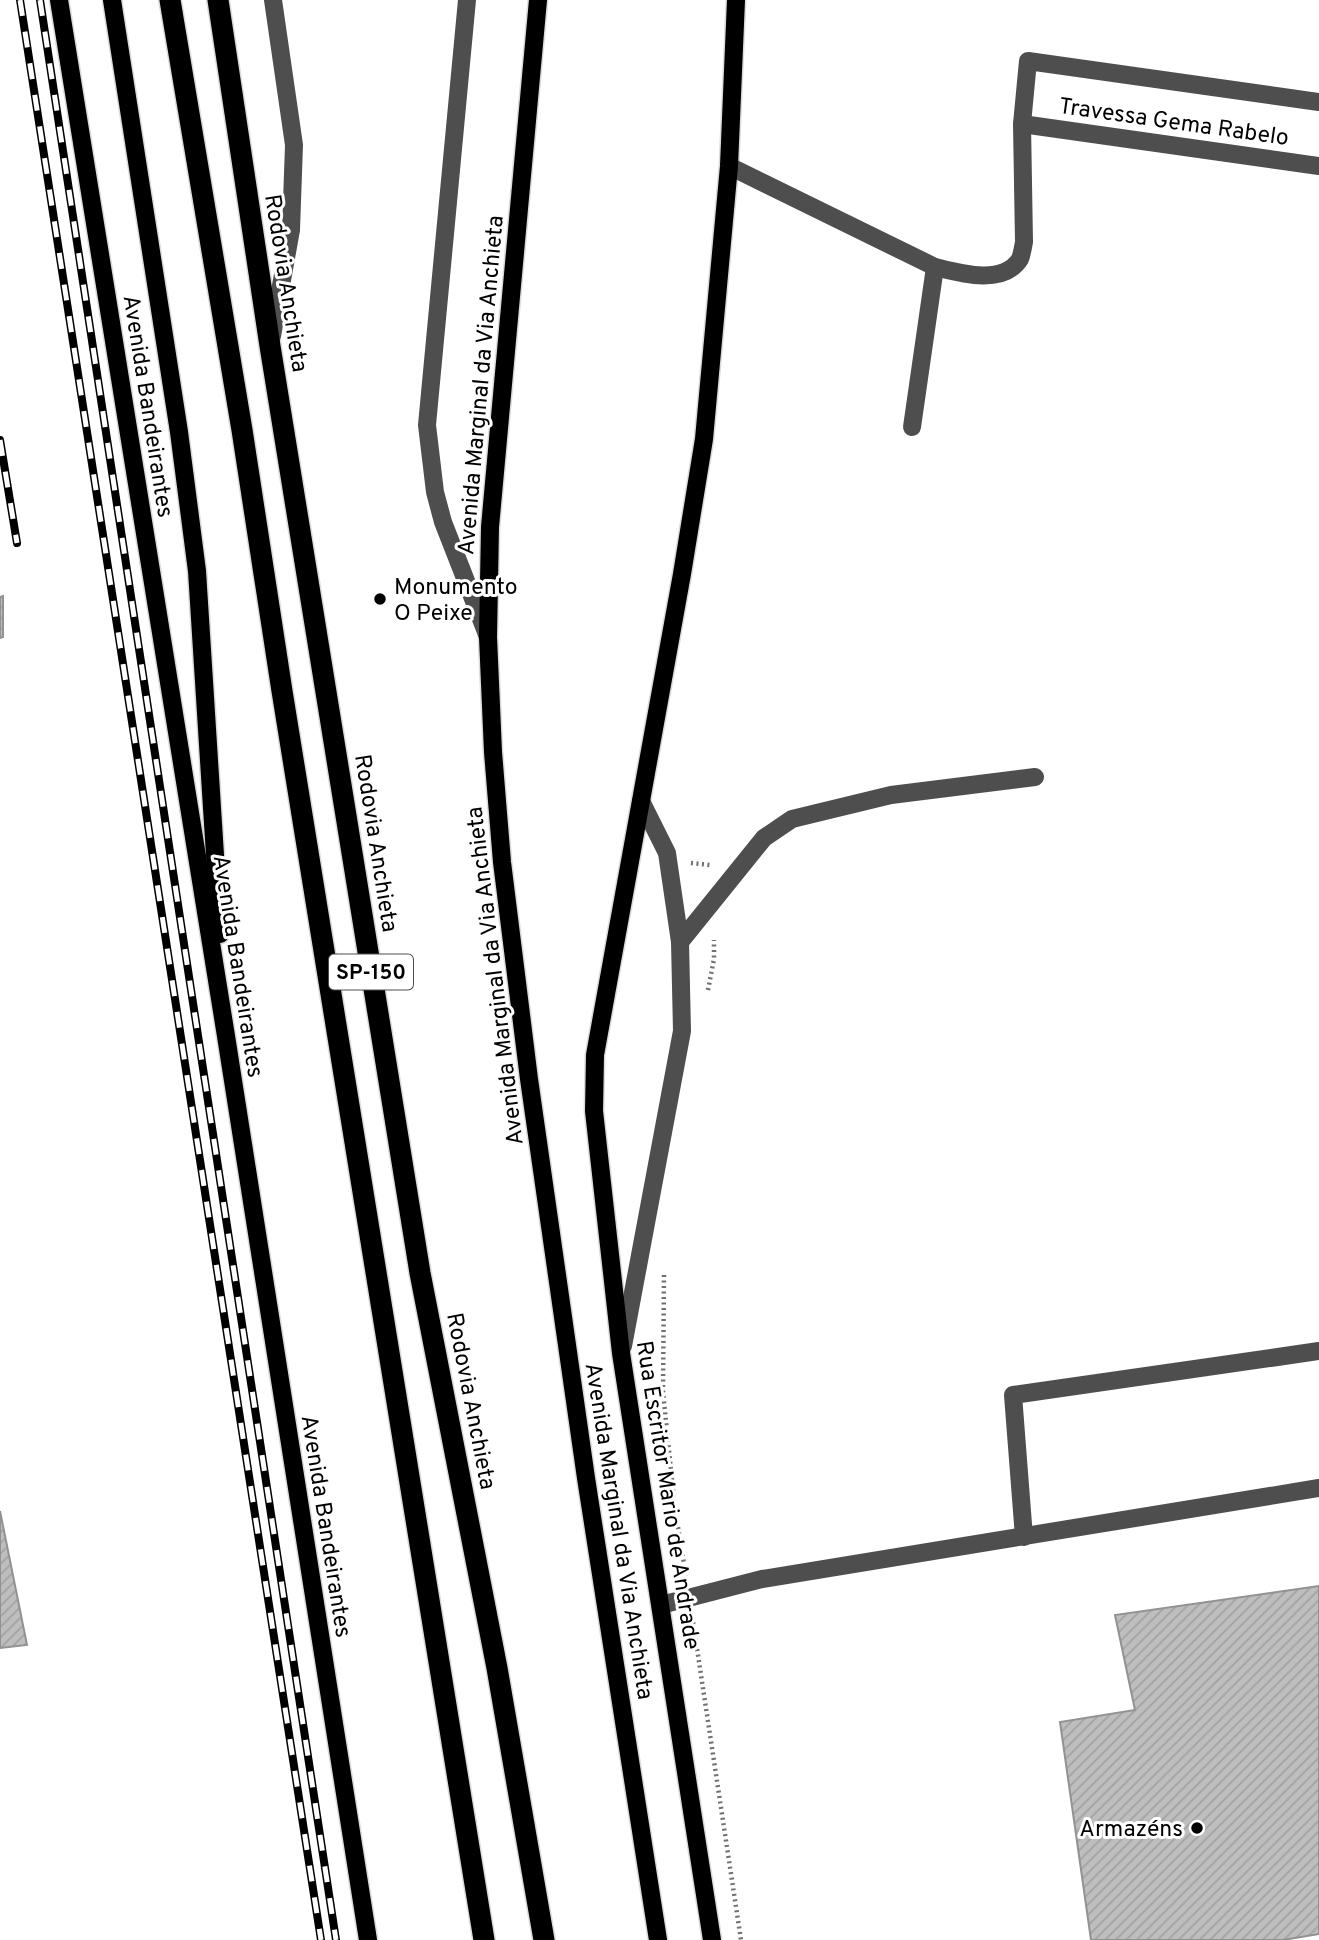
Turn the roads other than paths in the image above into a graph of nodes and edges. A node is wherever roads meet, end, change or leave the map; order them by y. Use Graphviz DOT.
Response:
graph roads {
  1 [pos="59,0"];
  2 [pos="112,0"];
  3 [pos="170,0"];
  4 [pos="218,0"];
  5 [pos="273,0"];
  6 [pos="467,0"];
  7 [pos="538,0"];
  8 [pos="736,0"];
  9 [pos="1319,102"];
  10 [pos="1023,124"];
  11 [pos="729,166"];
  12 [pos="1319,166"];
  13 [pos="935,267"];
  14 [pos="270,346"];
  15 [pos="912,427"];
  16 [pos="488,637"];
  17 [pos="1035,777"];
  18 [pos="641,801"];
  19 [pos="680,942"];
  20 [pos="226,1036"];
  21 [pos="1319,1350"];
  22 [pos="621,1353"];
  23 [pos="1319,1488"];
  24 [pos="1024,1537"];
  25 [pos="661,1605"];
  26 [pos="368,1940"];
  27 [pos="484,1940"];
  28 [pos="544,1940"];
  29 [pos="659,1940"];
  30 [pos="712,1940"];
  1 -- 20 [label="main road, Avenida Bandeirantes"];
  2 -- 20 [label="main road"];
  3 -- 27 [label="highway, SP-150"];
  4 -- 14 [label="highway, Rodovia Anchieta / SP-150"];
  5 -- 14 [label="street"];
  6 -- 16 [label="street"];
  7 -- 16 [label="main road, Avenida Marginal da Via Anchieta"];
  8 -- 11 [label="main road"];
  9 -- 10 [label="street"];
  10 -- 12 [label="street, Travessa Gema Rabelo"];
  10 -- 13 [label="street"];
  11 -- 13 [label="street"];
  11 -- 18 [label="main road"];
  13 -- 15 [label="street"];
  14 -- 28 [label="highway, Rodovia Anchieta / SP-150"];
  16 -- 29 [label="main road, Avenida Marginal da Via Anchieta"];
  17 -- 19 [label="street"];
  18 -- 19 [label="street"];
  18 -- 22 [label="main road, Rua Escritor Mario de Andrade"];
  19 -- 22 [label="street"];
  20 -- 26 [label="main road, Avenida Bandeirantes"];
  21 -- 24 [label="street"];
  22 -- 25 [label="main road, Rua Escritor Mario de Andrade"];
  23 -- 24 [label="street"];
  24 -- 25 [label="street"];
  25 -- 30 [label="main road, Rua Escritor Mario de Andrade"];
}
